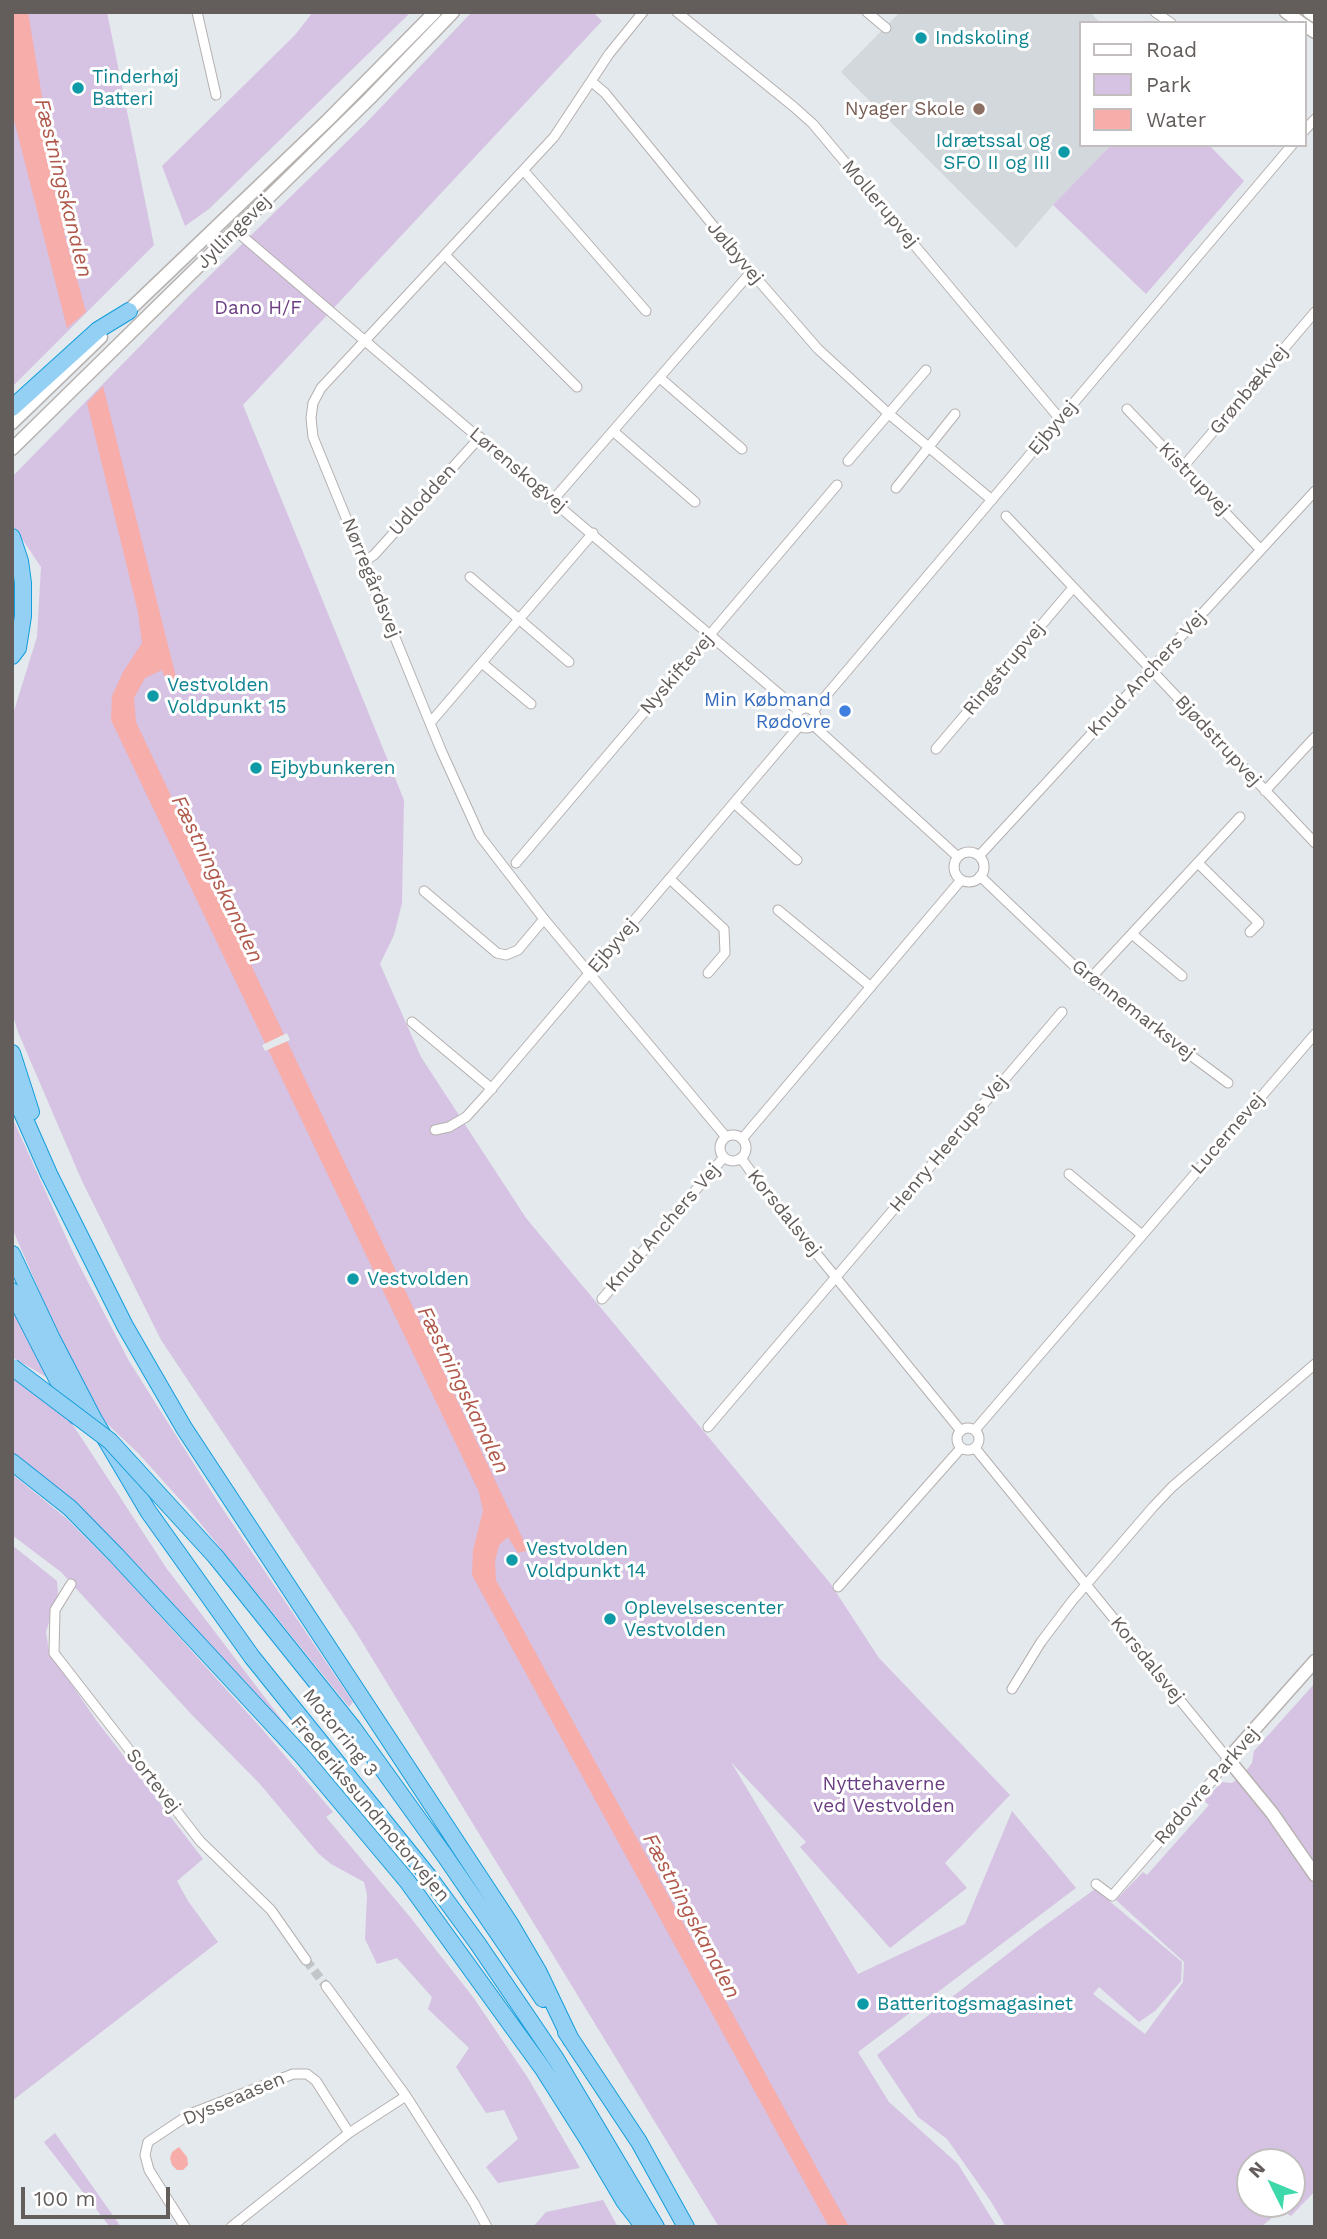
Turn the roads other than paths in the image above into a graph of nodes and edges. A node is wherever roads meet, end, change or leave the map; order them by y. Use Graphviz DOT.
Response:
graph roads {
  1 [pos="197,12"];
  2 [pos="435,12"];
  3 [pos="453,12"];
  4 [pos="643,12"];
  5 [pos="677,12"];
  6 [pos="867,12"];
  7 [pos="1309,12"];
  8 [pos="1315,16"];
  9 [pos="886,28"];
  10 [pos="592,82"];
  11 [pos="216,95"];
  12 [pos="1290,147"];
  13 [pos="524,171"];
  14 [pos="235,230"];
  15 [pos="445,255"];
  16 [pos="751,272"];
  17 [pos="128,311"];
  18 [pos="646,311"];
  19 [pos="1315,312"];
  20 [pos="364,342"];
  21 [pos="926,370"];
  22 [pos="660,378"];
  23 [pos="577,387"];
  24 [pos="12,408"];
  25 [pos="1127,409"];
  26 [pos="889,414"];
  27 [pos="955,414"];
  28 [pos="1060,419"];
  29 [pos="12,423"];
  30 [pos="613,431"];
  31 [pos="480,437"];
  32 [pos="929,447"];
  33 [pos="12,449"];
  34 [pos="742,449"];
  35 [pos="848,461"];
  36 [pos="1182,468"];
  37 [pos="837,485"];
  38 [pos="896,488"];
  39 [pos="1315,491"];
  40 [pos="553,500"];
  41 [pos="992,500"];
  42 [pos="695,502"];
  43 [pos="1006,516"];
  44 [pos="593,533"];
  45 [pos="12,537"];
  46 [pos="1261,550"];
  47 [pos="365,561"];
  48 [pos="470,577"];
  49 [pos="12,583"];
  50 [pos="1072,589"];
  51 [pos="519,620"];
  52 [pos="12,625"];
  53 [pos="711,634"];
  54 [pos="12,656"];
  55 [pos="569,662"];
  56 [pos="482,663"];
  57 [pos="1151,670"];
  58 [pos="531,704"];
  59 [pos="813,711"];
  60 [pos="799,712"];
  61 [pos="430,723"];
  62 [pos="813,724"];
  63 [pos="800,725"];
  64 [pos="1315,737"];
  65 [pos="936,749"];
  66 [pos="1265,791"];
  67 [pos="735,804"];
  68 [pos="1240,817"];
  69 [pos="1315,844"];
  70 [pos="979,856"];
  71 [pos="958,857"];
  72 [pos="797,860"];
  73 [pos="516,863"];
  74 [pos="1198,863"];
  75 [pos="980,876"];
  76 [pos="671,880"];
  77 [pos="961,880"];
  78 [pos="424,891"];
  79 [pos="778,911"];
  80 [pos="544,919"];
  81 [pos="1250,932"];
  82 [pos="1132,934"];
  83 [pos="708,973"];
  84 [pos="589,974"];
  85 [pos="1182,976"];
  86 [pos="1089,980"];
  87 [pos="871,987"];
  88 [pos="1062,1012"];
  89 [pos="412,1022"];
  90 [pos="1315,1034"];
  91 [pos="12,1053"];
  92 [pos="1228,1083"];
  93 [pos="492,1089"];
  94 [pos="12,1090"];
  95 [pos="435,1130"];
  96 [pos="726,1137"];
  97 [pos="742,1139"];
  98 [pos="724,1157"];
  99 [pos="741,1158"];
  100 [pos="48,1174"];
  101 [pos="1069,1174"];
  102 [pos="1142,1235"];
  103 [pos="12,1254"];
  104 [pos="835,1277"];
  105 [pos="12,1291"];
  106 [pos="602,1299"];
  107 [pos="1315,1364"];
  108 [pos="12,1367"];
  109 [pos="708,1427"];
  110 [pos="975,1430"];
  111 [pos="961,1431"];
  112 [pos="961,1448"];
  113 [pos="975,1448"];
  114 [pos="12,1462"];
  115 [pos="148,1511"];
  116 [pos="71,1584"];
  117 [pos="1086,1584"];
  118 [pos="838,1587"];
  119 [pos="1315,1661"];
  120 [pos="1012,1689"];
  121 [pos="1228,1759"];
  122 [pos="1315,1875"];
  123 [pos="1096,1884"];
  124 [pos="306,1960"];
  125 [pos="326,1986"];
  126 [pos="571,2040"];
  127 [pos="406,2096"];
  128 [pos="349,2133"];
  129 [pos="483,2225"];
  130 [pos="185,2227"];
  131 [pos="231,2227"];
  132 [pos="644,2227"];
  133 [pos="656,2227"];
  134 [pos="685,2227"];
  1 -- 11 [label="street"];
  2 -- 17 [label="street, Jyllingevej"];
  3 -- 14 [label="street, Jyllingevej"];
  4 -- 10 [label="street, Nørregårdsvej"];
  5 -- 28 [label="street, Mollerupvej"];
  6 -- 9 [label="street"];
  7 -- 8 [label="street"];
  10 -- 13 [label="street, Nørregårdsvej"];
  10 -- 16 [label="street, Jølbyvej"];
  12 -- 28 [label="street, Ejbyvej"];
  13 -- 15 [label="street, Nørregårdsvej"];
  13 -- 18 [label="street"];
  14 -- 20 [label="street, Lørenskogvej"];
  14 -- 33 [label="street, Jyllingevej"];
  15 -- 20 [label="street, Nørregårdsvej"];
  15 -- 23 [label="street"];
  16 -- 22 [label="street"];
  16 -- 26 [label="street, Jølbyvej"];
  17 -- 24 [label="highway"];
  17 -- 29 [label="street, Jyllingevej"];
  19 -- 36 [label="street, Grønbækvej"];
  20 -- 31 [label="street, Lørenskogvej"];
  20 -- 47 [label="street, Nørregårdsvej"];
  21 -- 26 [label="street"];
  22 -- 30 [label="street"];
  22 -- 34 [label="street"];
  25 -- 36 [label="street, Kistrupvej"];
  26 -- 32 [label="street, Jølbyvej"];
  26 -- 35 [label="street"];
  27 -- 32 [label="street"];
  28 -- 41 [label="street, Ejbyvej"];
  30 -- 40 [label="street"];
  30 -- 42 [label="street"];
  31 -- 40 [label="street, Lørenskogvej"];
  31 -- 47 [label="street, Udlodden"];
  32 -- 38 [label="street"];
  32 -- 41 [label="street, Jølbyvej"];
  36 -- 46 [label="street, Kistrupvej"];
  37 -- 53 [label="street, Nyskiftevej"];
  39 -- 46 [label="street, Knud Anchers Vej"];
  40 -- 44 [label="street, Lørenskogvej"];
  41 -- 59 [label="street, Ejbyvej"];
  43 -- 50 [label="street, Bjødstrupvej"];
  44 -- 51 [label="street"];
  44 -- 53 [label="street, Lørenskogvej"];
  45 -- 54 [label="highway"];
  46 -- 57 [label="street, Knud Anchers Vej"];
  47 -- 61 [label="street, Nørregårdsvej"];
  48 -- 51 [label="street"];
  49 -- 52 [label="highway"];
  50 -- 57 [label="street, Bjødstrupvej"];
  50 -- 65 [label="street, Ringstrupvej"];
  51 -- 55 [label="street"];
  51 -- 56 [label="street"];
  53 -- 60 [label="street, Lørenskogvej"];
  53 -- 73 [label="street, Nyskiftevej"];
  56 -- 58 [label="street"];
  56 -- 61 [label="street"];
  57 -- 66 [label="street, Bjødstrupvej"];
  57 -- 70 [label="street, Knud Anchers Vej"];
  59 -- 60 [label="street"];
  59 -- 62 [label="street"];
  60 -- 63 [label="street"];
  61 -- 80 [label="street, Nørregårdsvej"];
  62 -- 63 [label="street"];
  62 -- 71 [label="street"];
  63 -- 67 [label="street, Ejbyvej"];
  64 -- 66 [label="street"];
  66 -- 69 [label="street, Bjødstrupvej"];
  67 -- 72 [label="street"];
  67 -- 76 [label="street, Ejbyvej"];
  68 -- 74 [label="street"];
  70 -- 71 [label="street"];
  70 -- 75 [label="street"];
  71 -- 77 [label="street"];
  74 -- 81 [label="street"];
  74 -- 82 [label="street"];
  75 -- 77 [label="street"];
  75 -- 86 [label="street, Grønnemarksvej"];
  76 -- 83 [label="street"];
  76 -- 84 [label="street, Ejbyvej"];
  77 -- 87 [label="street"];
  78 -- 80 [label="street"];
  79 -- 87 [label="street"];
  80 -- 84 [label="street, Nørregårdsvej"];
  82 -- 85 [label="street"];
  82 -- 86 [label="street"];
  84 -- 93 [label="street, Ejbyvej"];
  84 -- 96 [label="street"];
  86 -- 92 [label="street, Grønnemarksvej"];
  87 -- 97 [label="street"];
  88 -- 104 [label="street, Henry Heerups Vej"];
  89 -- 93 [label="street"];
  90 -- 102 [label="street, Lucernevej"];
  91 -- 100 [label="highway"];
  93 -- 95 [label="street, Ejbyvej"];
  94 -- 100 [label="highway"];
  96 -- 97 [label="street"];
  96 -- 98 [label="street"];
  97 -- 99 [label="street"];
  98 -- 99 [label="street"];
  98 -- 106 [label="street, Knud Anchers Vej"];
  99 -- 104 [label="street, Korsdalsvej"];
  100 -- 126 [label="highway"];
  101 -- 102 [label="street"];
  102 -- 110 [label="street, Lucernevej"];
  103 -- 115 [label="highway, Motorring 3"];
  104 -- 109 [label="street, Henry Heerups Vej"];
  104 -- 111 [label="street, Korsdalsvej"];
  105 -- 115 [label="highway"];
  107 -- 117 [label="street"];
  108 -- 126 [label="highway, Frederikssundmotorvejen, bridge"];
  110 -- 111 [label="street"];
  110 -- 113 [label="street"];
  111 -- 112 [label="street"];
  112 -- 113 [label="street"];
  112 -- 118 [label="street"];
  113 -- 117 [label="street, Korsdalsvej"];
  114 -- 132 [label="highway, Frederikssundmotorvejen"];
  115 -- 133 [label="highway, Motorring 3"];
  116 -- 124 [label="street, Sortevej"];
  117 -- 120 [label="street"];
  117 -- 121 [label="street, Korsdalsvej"];
  119 -- 121 [label="street, Rødovre Parkvej"];
  121 -- 122 [label="street, Korsdalsvej"];
  121 -- 123 [label="street, Rødovre Parkvej"];
  125 -- 127 [label="street"];
  126 -- 134 [label="highway"];
  127 -- 128 [label="street"];
  127 -- 129 [label="street"];
  128 -- 130 [label="street, Dysseaasen"];
  128 -- 131 [label="street"];
}
